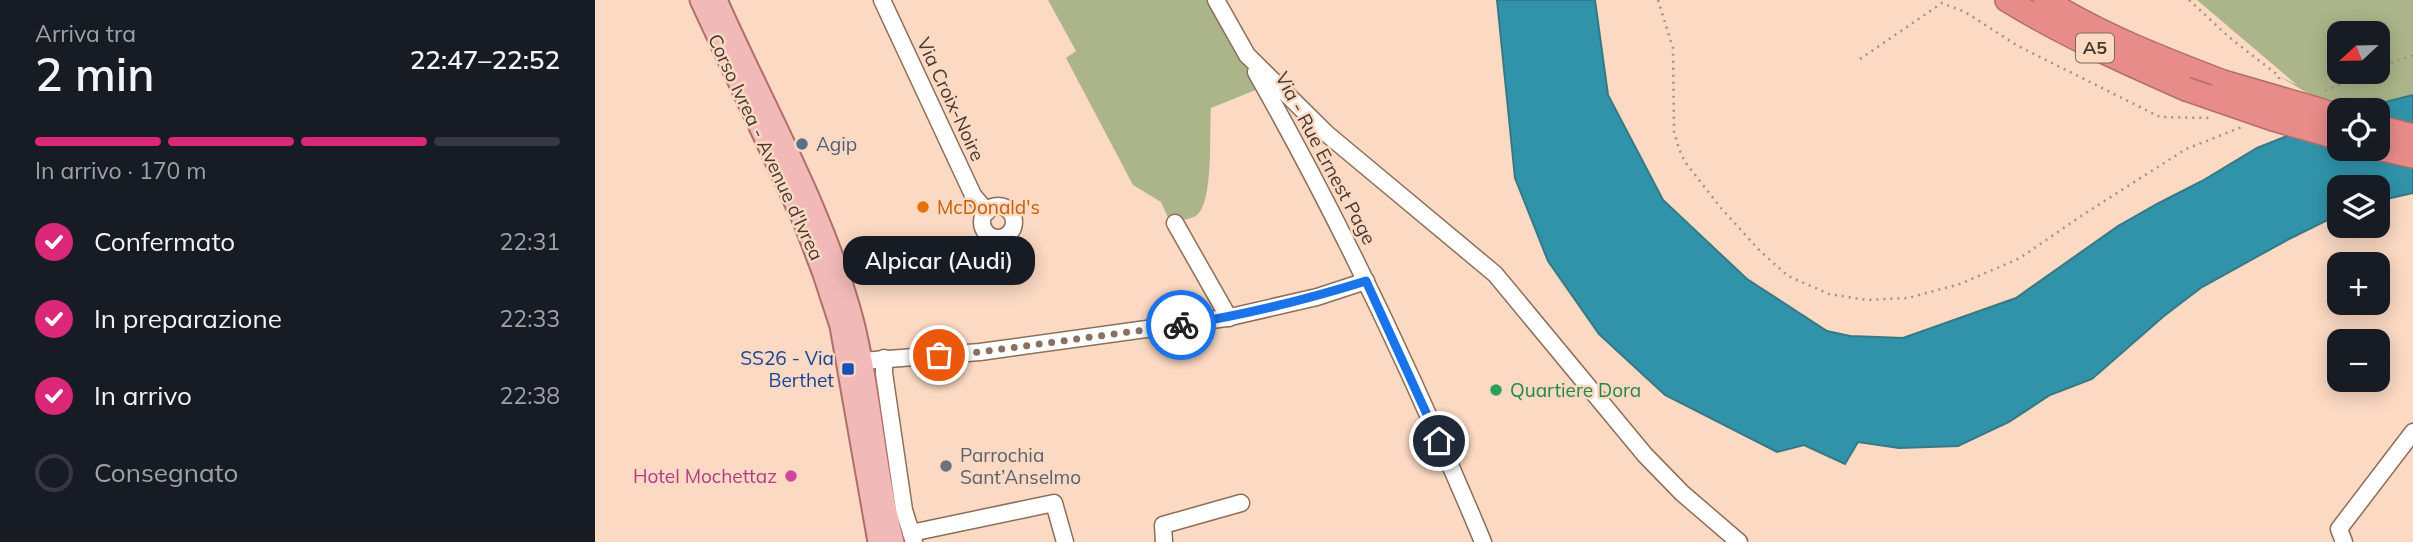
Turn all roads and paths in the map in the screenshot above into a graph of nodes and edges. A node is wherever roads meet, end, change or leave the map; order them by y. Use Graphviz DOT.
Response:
graph roads {
  1 [pos="699,0"];
  2 [pos="717,0"];
  3 [pos="882,0"];
  4 [pos="1216,0"];
  5 [pos="1658,0"];
  6 [pos="2007,0"];
  7 [pos="2045,0"];
  8 [pos="2189,0"];
  9 [pos="1247,55"];
  10 [pos="2413,55"];
  11 [pos="1860,59"];
  12 [pos="2391,63"];
  13 [pos="2342,84"];
  14 [pos="2280,88"];
  15 [pos="2323,92"];
  16 [pos="2327,112"];
  17 [pos="2220,117"];
  18 [pos="2247,125"];
  19 [pos="2390,130"];
  20 [pos="2327,134"];
  21 [pos="2413,136"];
  22 [pos="2390,151"];
  23 [pos="2413,156"];
  24 [pos="987,212"];
  25 [pos="1175,223"];
  26 [pos="1366,281"];
  27 [pos="1229,318"];
  28 [pos="884,358"];
  29 [pos="862,361"];
  30 [pos="2413,432"];
  31 [pos="1241,503"];
  32 [pos="907,539"];
  33 [pos="878,542"];
  34 [pos="1065,542"];
  35 [pos="1164,542"];
  36 [pos="1483,542"];
  37 [pos="1739,542"];
  38 [pos="2344,542"];
  1 -- 33 [label="main road, Corso Ivrea - Avenue d'Ivrea"];
  2 -- 29 [label="main road, Corso Ivrea - Avenue d'Ivrea"];
  3 -- 24 [label="street, Via Croix-Noire"];
  4 -- 9 [label="street, Via - Rue Ernest Page"];
  5 -- 18 [label="path"];
  6 -- 20 [label="highway, A5, bridge"];
  7 -- 16 [label="highway, A5, bridge"];
  8 -- 14 [label="path"];
  9 -- 26 [label="street, Via - Rue Ernest Page"];
  9 -- 37 [label="street"];
  10 -- 12 [label="path"];
  11 -- 17 [label="path"];
  13 -- 15 [label="path"];
  19 -- 21 [label="highway"];
  22 -- 23 [label="highway"];
  25 -- 27 [label="street"];
  26 -- 27 [label="street"];
  26 -- 36 [label="street, Via - Rue Ernest Page"];
  27 -- 28 [label="street"];
  28 -- 29 [label="street"];
  28 -- 32 [label="street"];
  29 -- 32 [label="main road, Corso Ivrea - Avenue d'Ivrea"];
  30 -- 38 [label="street"];
  31 -- 35 [label="street"];
  32 -- 34 [label="street"];
}
